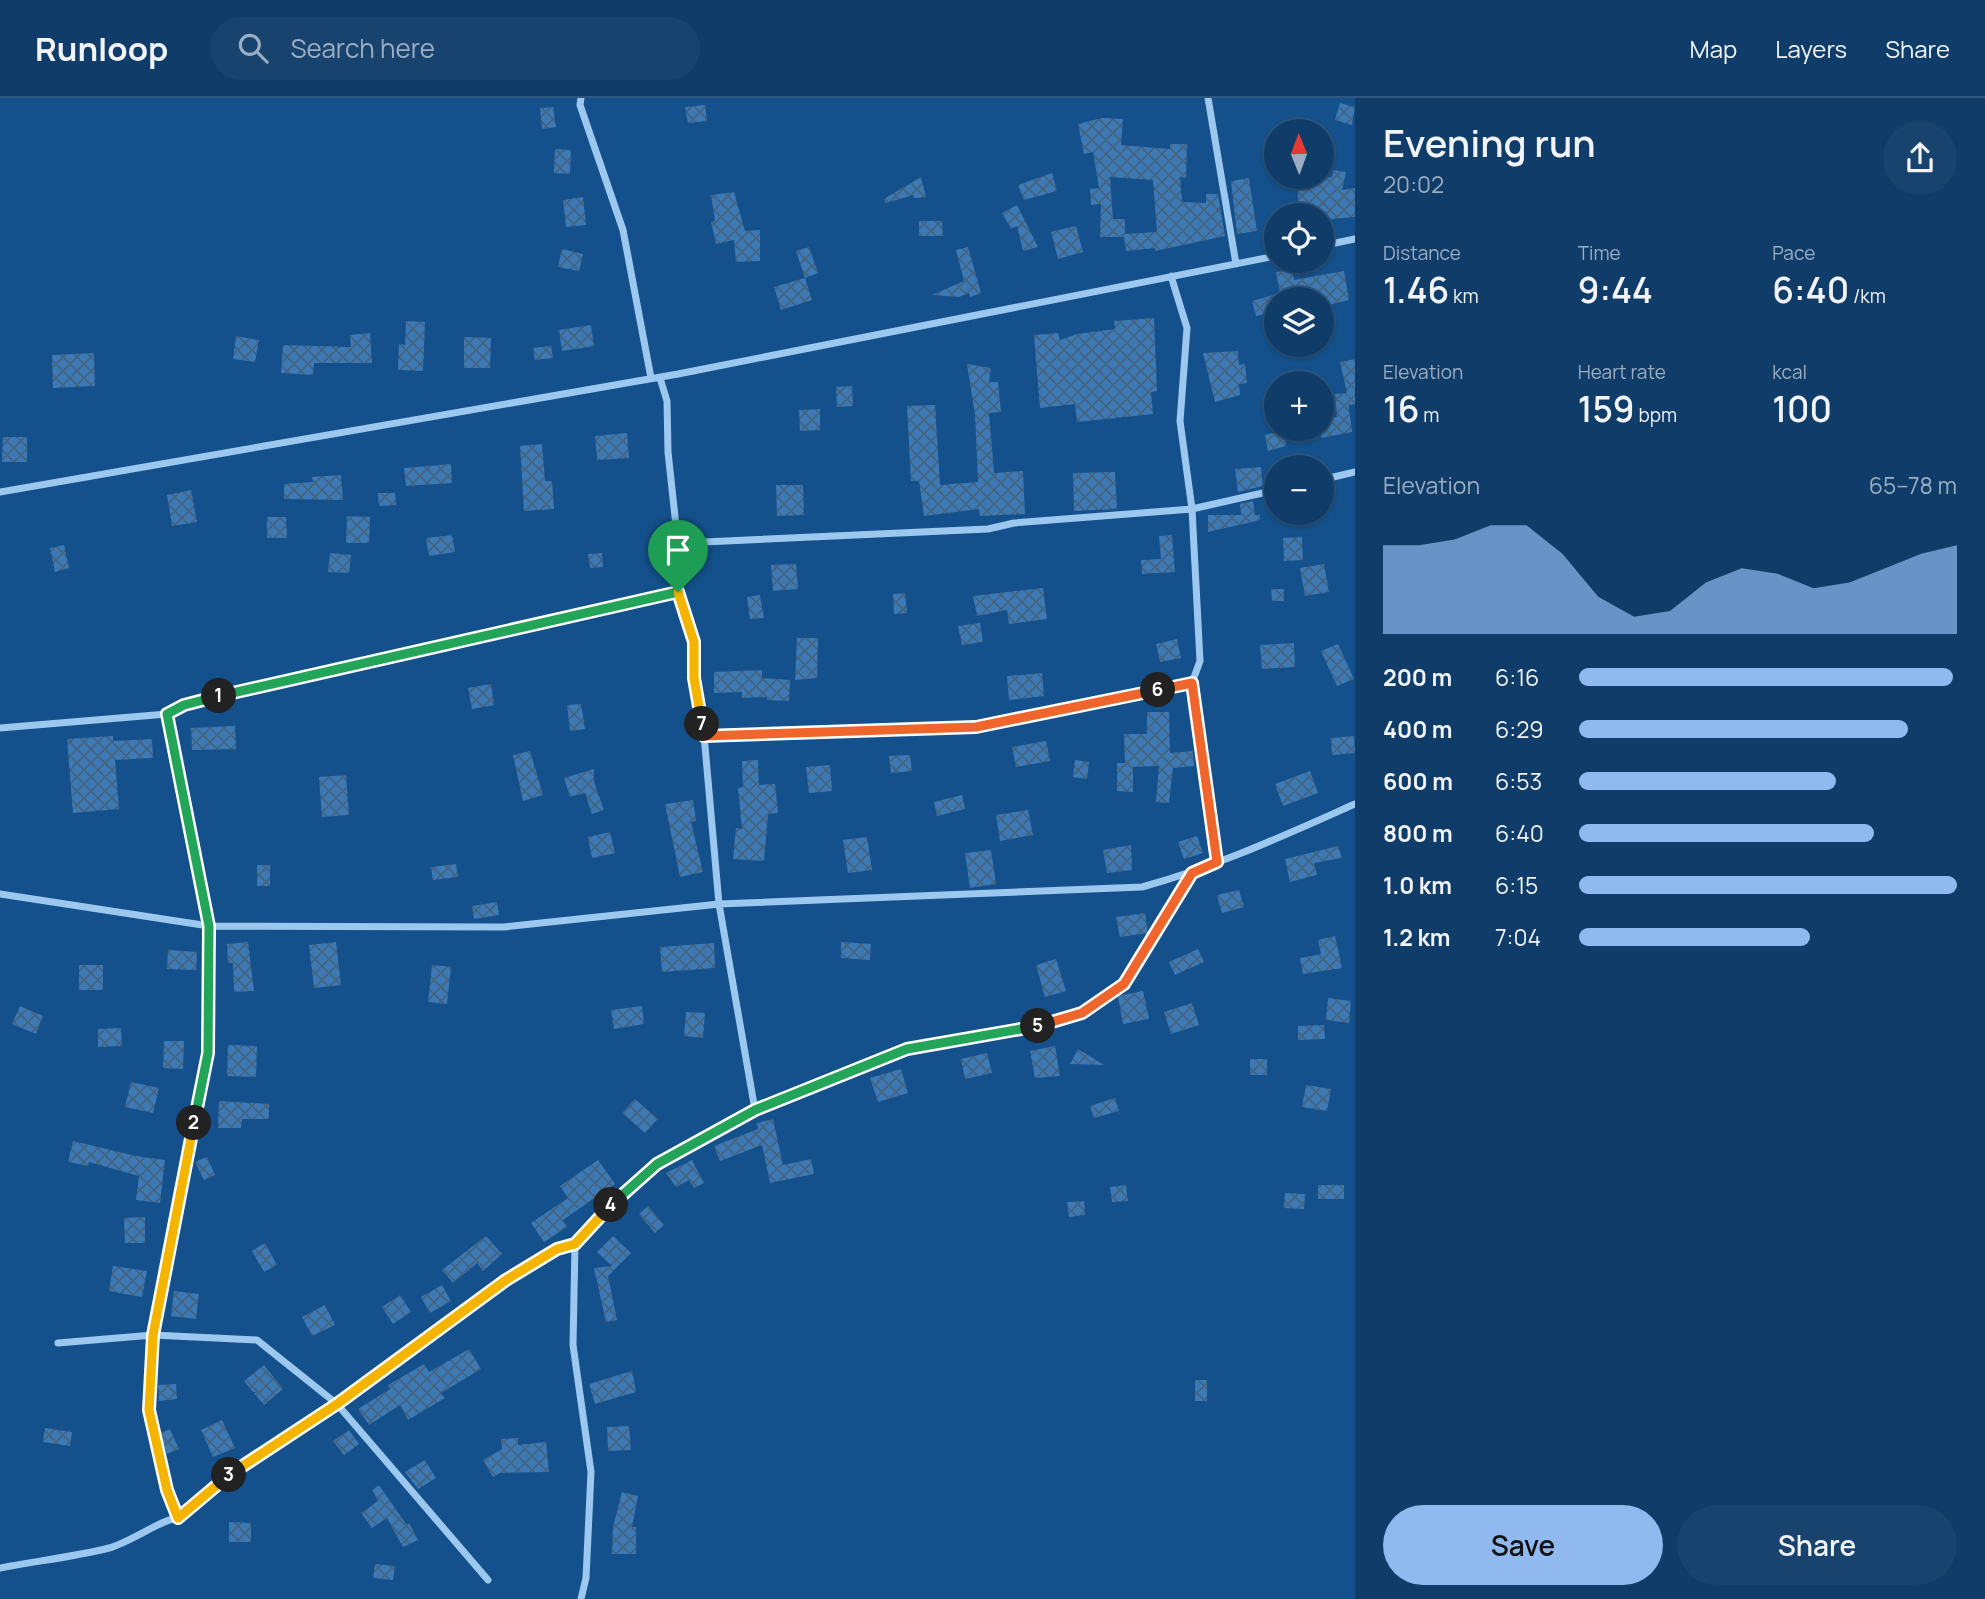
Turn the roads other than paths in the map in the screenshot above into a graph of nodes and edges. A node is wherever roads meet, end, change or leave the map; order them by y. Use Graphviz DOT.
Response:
graph roads {
  1 [pos="581,98"];
  2 [pos="1208,98"];
  3 [pos="1355,239"];
  4 [pos="1334,243"];
  5 [pos="1264,258"];
  6 [pos="1236,264"];
  7 [pos="1171,276"];
  8 [pos="651,379"];
  9 [pos="1355,472"];
  10 [pos="1334,477"];
  11 [pos="0,492"];
  12 [pos="1264,493"];
  13 [pos="1192,509"];
  14 [pos="682,543"];
  15 [pos="678,592"];
  16 [pos="1192,683"];
  17 [pos="167,714"];
  18 [pos="0,727"];
  19 [pos="704,736"];
  20 [pos="1355,804"];
  21 [pos="1217,862"];
  22 [pos="1192,873"];
  23 [pos="0,894"];
  24 [pos="719,904"];
  25 [pos="209,926"];
  26 [pos="755,1110"];
  27 [pos="575,1244"];
  28 [pos="153,1335"];
  29 [pos="58,1343"];
  30 [pos="337,1404"];
  31 [pos="178,1518"];
  32 [pos="0,1568"];
  33 [pos="488,1580"];
  34 [pos="581,1599"];
  1 -- 8 [label="street"];
  2 -- 6 [label="street"];
  3 -- 4 [label="street"];
  5 -- 6 [label="street"];
  6 -- 7 [label="street"];
  7 -- 8 [label="street"];
  7 -- 13 [label="street"];
  8 -- 11 [label="street"];
  8 -- 14 [label="street"];
  9 -- 10 [label="street"];
  12 -- 13 [label="street"];
  13 -- 14 [label="street"];
  13 -- 16 [label="street"];
  14 -- 15 [label="street"];
  15 -- 17 [label="street"];
  15 -- 19 [label="street"];
  16 -- 19 [label="street"];
  16 -- 21 [label="street"];
  17 -- 18 [label="street"];
  17 -- 25 [label="street"];
  19 -- 24 [label="street"];
  20 -- 21 [label="street"];
  21 -- 22 [label="street"];
  22 -- 24 [label="street"];
  22 -- 26 [label="street"];
  23 -- 25 [label="street"];
  24 -- 25 [label="street"];
  24 -- 26 [label="street"];
  25 -- 28 [label="street"];
  26 -- 27 [label="street"];
  27 -- 30 [label="street"];
  27 -- 34 [label="street"];
  28 -- 29 [label="street"];
  28 -- 30 [label="street"];
  28 -- 31 [label="street"];
  30 -- 31 [label="street"];
  30 -- 33 [label="street"];
  31 -- 32 [label="street"];
}
